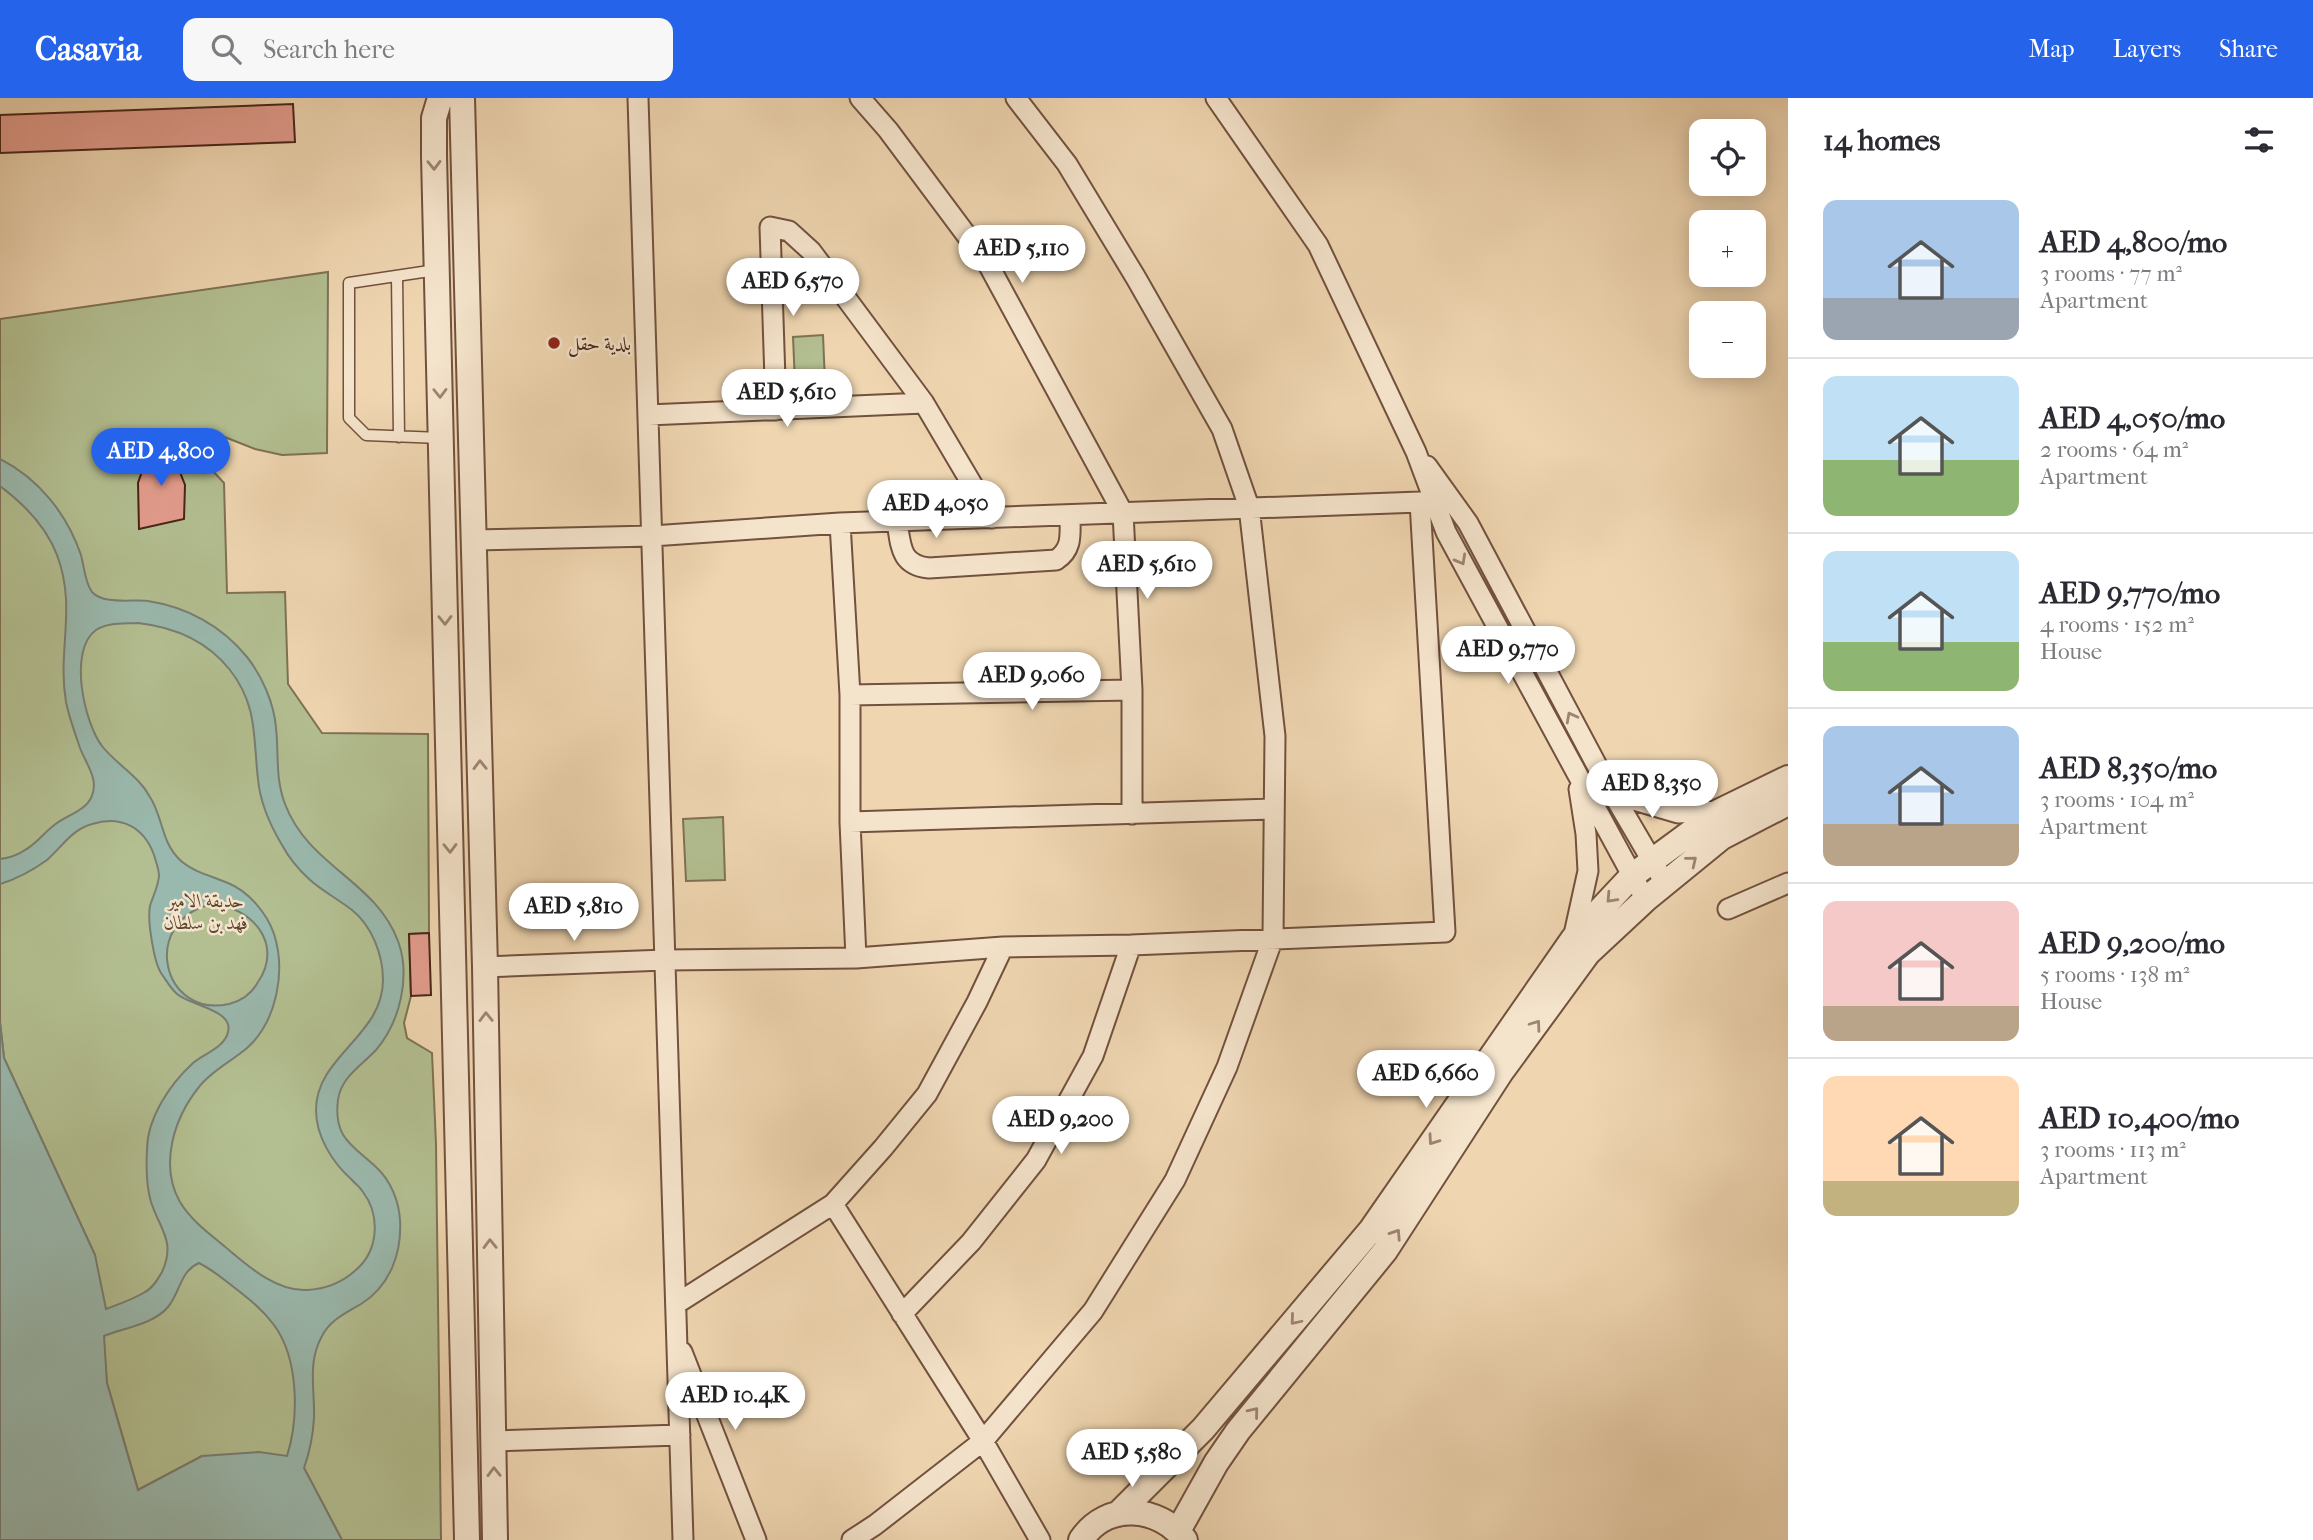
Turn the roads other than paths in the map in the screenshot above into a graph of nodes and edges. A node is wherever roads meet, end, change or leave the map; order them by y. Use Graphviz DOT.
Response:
graph roads {
  1 [pos="638,98"];
  2 [pos="860,98"];
  3 [pos="1016,98"];
  4 [pos="1216,98"];
  5 [pos="450,103"];
  6 [pos="437,270"];
  7 [pos="397,276"];
  8 [pos="467,295"];
  9 [pos="437,296"];
  10 [pos="924,403"];
  11 [pos="776,410"];
  12 [pos="648,415"];
  13 [pos="399,437"];
  14 [pos="441,438"];
  15 [pos="1416,452"];
  16 [pos="1427,502"];
  17 [pos="1249,508"];
  18 [pos="1460,511"];
  19 [pos="1123,513"];
  20 [pos="1070,516"];
  21 [pos="992,518"];
  22 [pos="1441,520"];
  23 [pos="897,522"];
  24 [pos="840,523"];
  25 [pos="652,536"];
  26 [pos="474,540"];
  27 [pos="1132,690"];
  28 [pos="850,695"];
  29 [pos="1576,771"];
  30 [pos="1603,777"];
  31 [pos="1788,778"];
  32 [pos="1788,803"];
  33 [pos="1274,809"];
  34 [pos="1720,811"];
  35 [pos="1132,814"];
  36 [pos="850,822"];
  37 [pos="1647,851"];
  38 [pos="1627,865"];
  39 [pos="1665,883"];
  40 [pos="1788,883"];
  41 [pos="1646,899"];
  42 [pos="1728,909"];
  43 [pos="1273,938"];
  44 [pos="1573,939"];
  45 [pos="1131,945"];
  46 [pos="1003,947"];
  47 [pos="856,958"];
  48 [pos="665,960"];
  49 [pos="485,967"];
  50 [pos="833,1204"];
  51 [pos="676,1304"];
  52 [pos="902,1314"];
  53 [pos="677,1339"];
  54 [pos="680,1435"];
  55 [pos="493,1441"];
  56 [pos="983,1441"];
  57 [pos="1118,1514"];
  58 [pos="1181,1535"];
  59 [pos="467,1540"];
  60 [pos="495,1540"];
  61 [pos="683,1540"];
  62 [pos="756,1540"];
  63 [pos="852,1540"];
  64 [pos="1040,1540"];
  65 [pos="1081,1540"];
  1 -- 12 [label="street"];
  2 -- 19 [label="street"];
  3 -- 17 [label="street"];
  4 -- 15 [label="street"];
  5 -- 6 [label="street, one-way"];
  5 -- 8 [label="street"];
  6 -- 7 [label="lane"];
  6 -- 9 [label="street"];
  7 -- 13 [label="lane"];
  7 -- 13 [label="lane"];
  8 -- 9 [label="street"];
  8 -- 26 [label="street"];
  9 -- 14 [label="street, one-way"];
  10 -- 11 [label="street"];
  10 -- 11 [label="street"];
  10 -- 21 [label="street"];
  11 -- 12 [label="street"];
  12 -- 25 [label="street"];
  13 -- 14 [label="lane"];
  14 -- 59 [label="street, one-way"];
  15 -- 16 [label="street"];
  15 -- 18 [label="street"];
  16 -- 17 [label="street"];
  16 -- 22 [label="street"];
  16 -- 43 [label="street"];
  17 -- 19 [label="street"];
  17 -- 33 [label="street"];
  18 -- 22 [label="street"];
  30 -- 18 [label="street, one-way"];
  19 -- 20 [label="street"];
  19 -- 27 [label="street"];
  20 -- 21 [label="street"];
  20 -- 23 [label="street"];
  21 -- 23 [label="street"];
  22 -- 29 [label="street, one-way"];
  23 -- 24 [label="street"];
  24 -- 25 [label="street"];
  24 -- 28 [label="street"];
  25 -- 26 [label="street"];
  25 -- 48 [label="street"];
  49 -- 26 [label="street, one-way"];
  27 -- 28 [label="street"];
  27 -- 35 [label="street"];
  28 -- 36 [label="street"];
  29 -- 38 [label="street"];
  29 -- 44 [label="street"];
  30 -- 34 [label="street"];
  30 -- 37 [label="street"];
  31 -- 34 [label="street"];
  39 -- 32 [label="street, one-way"];
  33 -- 35 [label="street"];
  33 -- 43 [label="street"];
  34 -- 37 [label="street"];
  35 -- 36 [label="street"];
  36 -- 47 [label="street"];
  37 -- 38 [label="street"];
  37 -- 39 [label="street"];
  38 -- 41 [label="street"];
  38 -- 44 [label="street, one-way"];
  39 -- 41 [label="street"];
  40 -- 42 [label="street"];
  58 -- 41 [label="street, one-way"];
  43 -- 45 [label="street"];
  43 -- 56 [label="street"];
  44 -- 57 [label="street, one-way"];
  45 -- 46 [label="street"];
  45 -- 52 [label="street"];
  46 -- 47 [label="street"];
  46 -- 50 [label="street"];
  47 -- 48 [label="street"];
  48 -- 49 [label="street"];
  48 -- 51 [label="street"];
  55 -- 49 [label="street, one-way"];
  50 -- 51 [label="street"];
  50 -- 52 [label="street"];
  51 -- 53 [label="street"];
  52 -- 56 [label="street"];
  53 -- 54 [label="street"];
  53 -- 62 [label="street"];
  54 -- 55 [label="street"];
  54 -- 61 [label="street"];
  60 -- 55 [label="street, one-way"];
  56 -- 63 [label="street"];
  56 -- 64 [label="street"];
  57 -- 58 [label="street"];
  57 -- 65 [label="street"];
}
